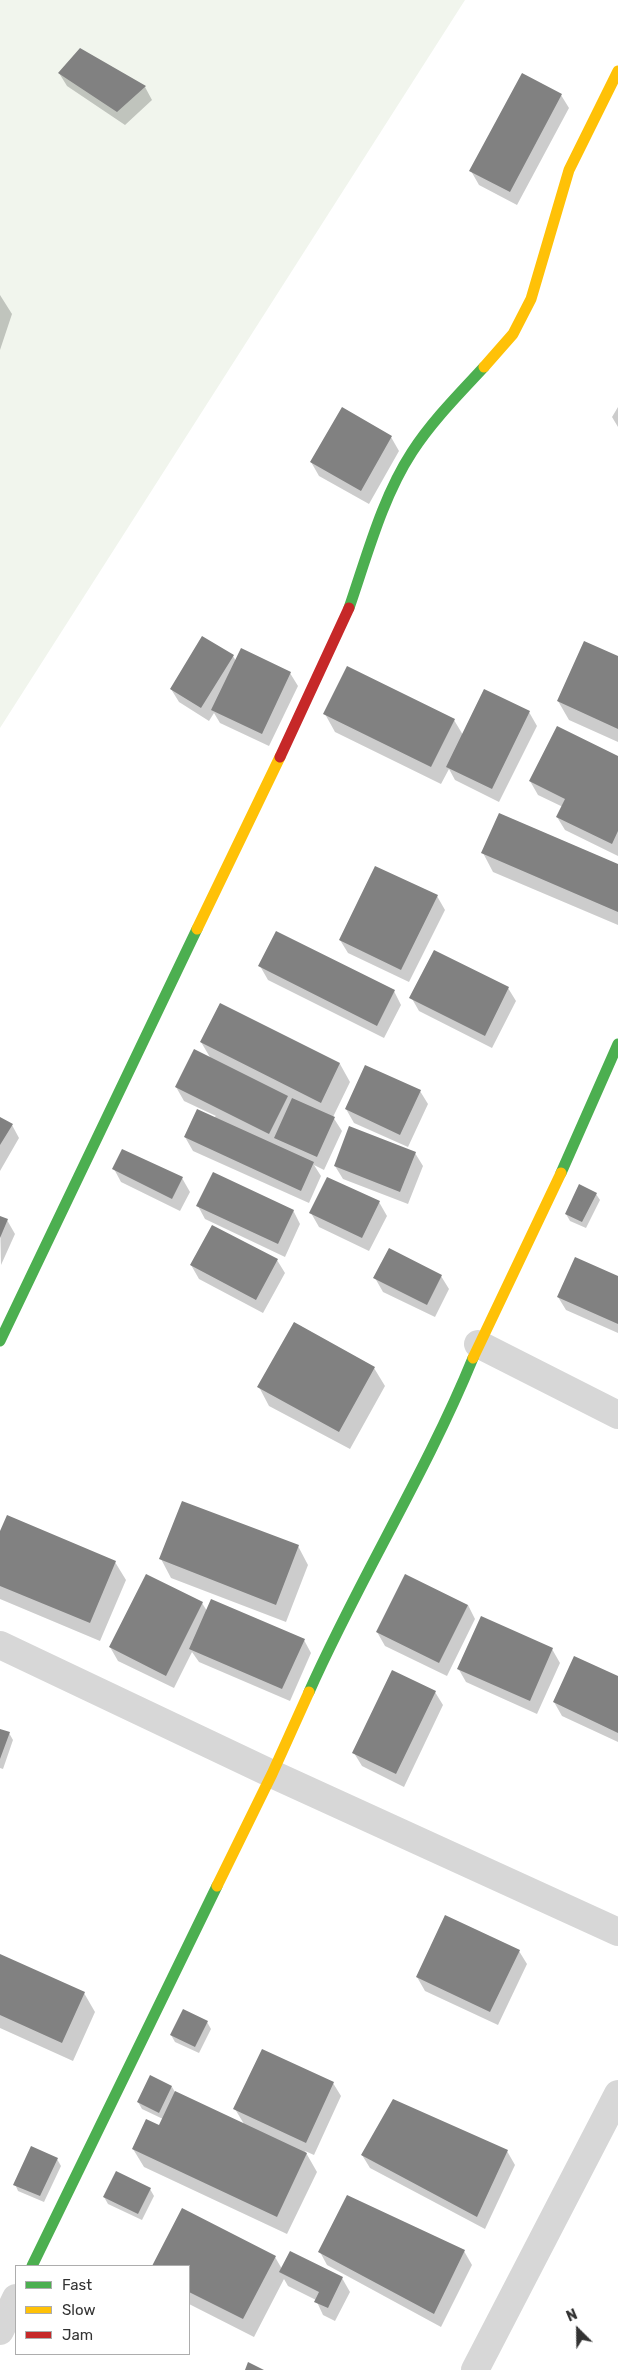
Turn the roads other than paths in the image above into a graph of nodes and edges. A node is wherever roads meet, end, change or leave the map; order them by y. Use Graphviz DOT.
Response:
graph roads {
  1 [pos="618,71"];
  2 [pos="618,1044"];
  3 [pos="0,1341"];
  4 [pos="478,1344"];
  5 [pos="618,1415"];
  6 [pos="0,1645"];
  7 [pos="272,1774"];
  8 [pos="618,1932"];
  9 [pos="618,2094"];
  10 [pos="32,2265"];
  11 [pos="15,2300"];
  12 [pos="0,2331"];
  13 [pos="475,2370"];
  1 -- 3 [label="street"];
  2 -- 4 [label="street"];
  4 -- 5 [label="street"];
  4 -- 7 [label="street"];
  6 -- 7 [label="street"];
  7 -- 8 [label="street"];
  7 -- 10 [label="street"];
  9 -- 13 [label="street"];
  11 -- 12 [label="street"];
}
